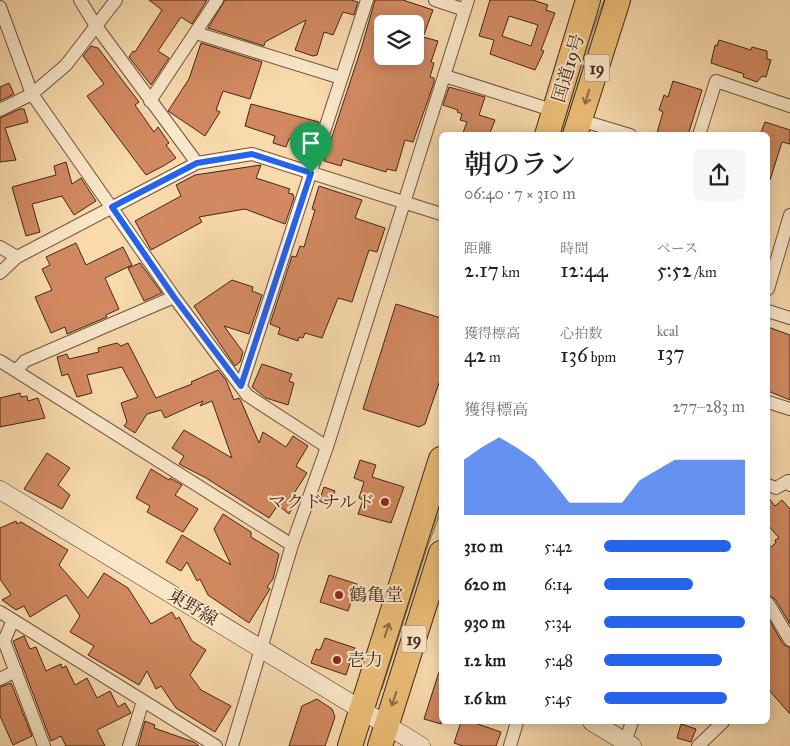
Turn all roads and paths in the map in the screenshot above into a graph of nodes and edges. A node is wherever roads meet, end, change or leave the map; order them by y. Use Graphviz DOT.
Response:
graph roads {
  1 [pos="80,0"];
  2 [pos="116,0"];
  3 [pos="217,0"];
  4 [pos="367,0"];
  5 [pos="435,0"];
  6 [pos="588,0"];
  7 [pos="618,0"];
  8 [pos="467,5"];
  9 [pos="0,7"];
  10 [pos="96,26"];
  11 [pos="196,33"];
  12 [pos="445,76"];
  13 [pos="341,78"];
  14 [pos="32,94"];
  15 [pos="150,101"];
  16 [pos="790,106"];
  17 [pos="0,110"];
  18 [pos="555,111"];
  19 [pos="578,127"];
  20 [pos="548,132"];
  21 [pos="610,132"];
  22 [pos="700,132"];
  23 [pos="197,163"];
  24 [pos="311,173"];
  25 [pos="405,202"];
  26 [pos="112,207"];
  27 [pos="439,213"];
  28 [pos="790,215"];
  29 [pos="0,247"];
  30 [pos="17,257"];
  31 [pos="0,273"];
  32 [pos="770,282"];
  33 [pos="174,297"];
  34 [pos="770,312"];
  35 [pos="790,318"];
  36 [pos="0,361"];
  37 [pos="16,370"];
  38 [pos="241,386"];
  39 [pos="770,403"];
  40 [pos="790,409"];
  41 [pos="327,447"];
  42 [pos="439,465"];
  43 [pos="789,482"];
  44 [pos="770,486"];
  45 [pos="0,490"];
  46 [pos="292,545"];
  47 [pos="439,559"];
  48 [pos="770,606"];
  49 [pos="0,612"];
  50 [pos="13,620"];
  51 [pos="790,640"];
  52 [pos="262,649"];
  53 [pos="16,671"];
  54 [pos="0,679"];
  55 [pos="143,701"];
  56 [pos="361,710"];
  57 [pos="516,724"];
  58 [pos="595,724"];
  59 [pos="632,724"];
  60 [pos="721,724"];
  61 [pos="383,735"];
  62 [pos="628,744"];
  63 [pos="44,746"];
  64 [pos="129,746"];
  65 [pos="216,746"];
  66 [pos="232,746"];
  67 [pos="350,746"];
  68 [pos="421,746"];
  69 [pos="510,746"];
  70 [pos="698,746"];
  1 -- 10 [label="street"];
  2 -- 10 [label="street"];
  3 -- 11 [label="street"];
  4 -- 13 [label="street"];
  5 -- 8 [label="street"];
  6 -- 18 [label="highway, 国道19号 / 19"];
  7 -- 19 [label="highway, 国道19号 / 19, one-way"];
  8 -- 12 [label="street"];
  9 -- 14 [label="street"];
  10 -- 14 [label="street"];
  10 -- 15 [label="street"];
  11 -- 13 [label="street"];
  11 -- 15 [label="street"];
  12 -- 18 [label="street"];
  12 -- 25 [label="street"];
  13 -- 24 [label="street"];
  14 -- 17 [label="street"];
  14 -- 26 [label="street"];
  15 -- 23 [label="street"];
  16 -- 22 [label="street"];
  18 -- 20 [label="highway, 国道19号 / 19"];
  19 -- 21 [label="street"];
  23 -- 24 [label="street"];
  23 -- 26 [label="street"];
  24 -- 25 [label="street"];
  24 -- 38 [label="street"];
  25 -- 27 [label="street"];
  25 -- 41 [label="street"];
  26 -- 30 [label="street"];
  26 -- 33 [label="street"];
  28 -- 32 [label="street"];
  29 -- 30 [label="street"];
  30 -- 31 [label="street"];
  33 -- 37 [label="street"];
  33 -- 38 [label="street"];
  34 -- 35 [label="street"];
  36 -- 37 [label="street"];
  37 -- 46 [label="street"];
  38 -- 41 [label="street"];
  39 -- 40 [label="street"];
  41 -- 46 [label="street"];
  56 -- 42 [label="highway, 19, one-way"];
  43 -- 44 [label="street"];
  45 -- 52 [label="street, 東野線"];
  46 -- 52 [label="street"];
  47 -- 61 [label="highway, 19, one-way"];
  48 -- 51 [label="street"];
  49 -- 50 [label="street"];
  50 -- 53 [label="street"];
  50 -- 55 [label="street"];
  52 -- 56 [label="street, 東野線"];
  52 -- 66 [label="street"];
  53 -- 54 [label="street"];
  53 -- 63 [label="street"];
  55 -- 64 [label="street"];
  55 -- 65 [label="street"];
  56 -- 61 [label="street, 東野線"];
  56 -- 67 [label="highway, 19"];
  57 -- 69 [label="street"];
  58 -- 62 [label="street"];
  59 -- 62 [label="street"];
  60 -- 70 [label="street"];
  61 -- 68 [label="street, 東野線"];
}
